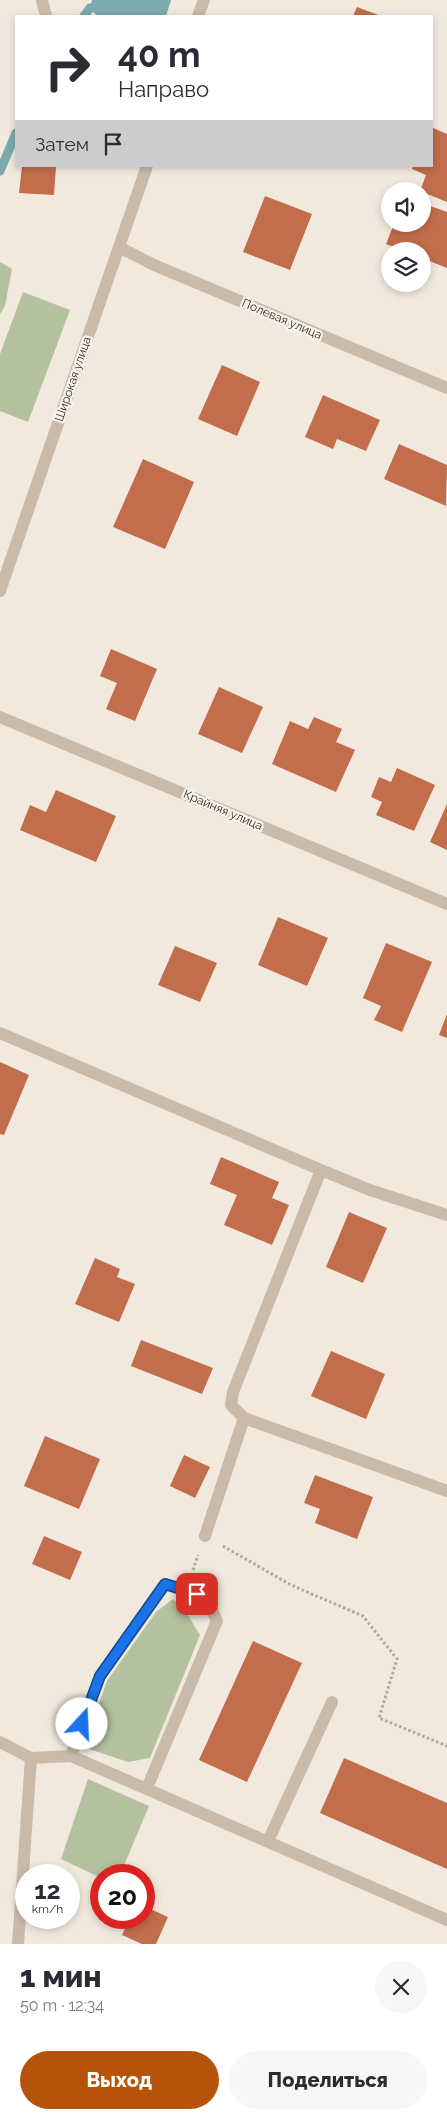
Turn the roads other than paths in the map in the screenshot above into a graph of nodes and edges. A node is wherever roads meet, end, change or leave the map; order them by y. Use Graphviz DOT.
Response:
graph roads {
  1 [pos="42,0"];
  2 [pos="204,0"];
  3 [pos="46,15"];
  4 [pos="198,15"];
  5 [pos="147,167"];
  6 [pos="119,247"];
  7 [pos="447,388"];
  8 [pos="0,591"];
  9 [pos="0,717"];
  10 [pos="447,904"];
  11 [pos="0,1033"];
  12 [pos="321,1170"];
  13 [pos="447,1215"];
  14 [pos="244,1418"];
  15 [pos="447,1491"];
  16 [pos="205,1536"];
  17 [pos="332,1702"];
  18 [pos="0,1742"];
  19 [pos="71,1756"];
  20 [pos="31,1758"];
  21 [pos="148,1788"];
  22 [pos="268,1841"];
  23 [pos="447,1920"];
  24 [pos="18,1944"];
  1 -- 3 [label="street"];
  2 -- 4 [label="street"];
  5 -- 6 [label="street, Широкая улица"];
  6 -- 7 [label="street, Полевая улица"];
  6 -- 8 [label="street, Широкая улица"];
  9 -- 10 [label="street, Крайняя улица"];
  11 -- 12 [label="street"];
  12 -- 13 [label="street"];
  12 -- 14 [label="street"];
  14 -- 15 [label="street"];
  14 -- 16 [label="street"];
  17 -- 22 [label="street"];
  18 -- 20 [label="street"];
  19 -- 20 [label="street"];
  19 -- 21 [label="street"];
  19 -- 21 [label="street"];
  20 -- 24 [label="street"];
  21 -- 22 [label="street"];
  22 -- 23 [label="street"];
}
